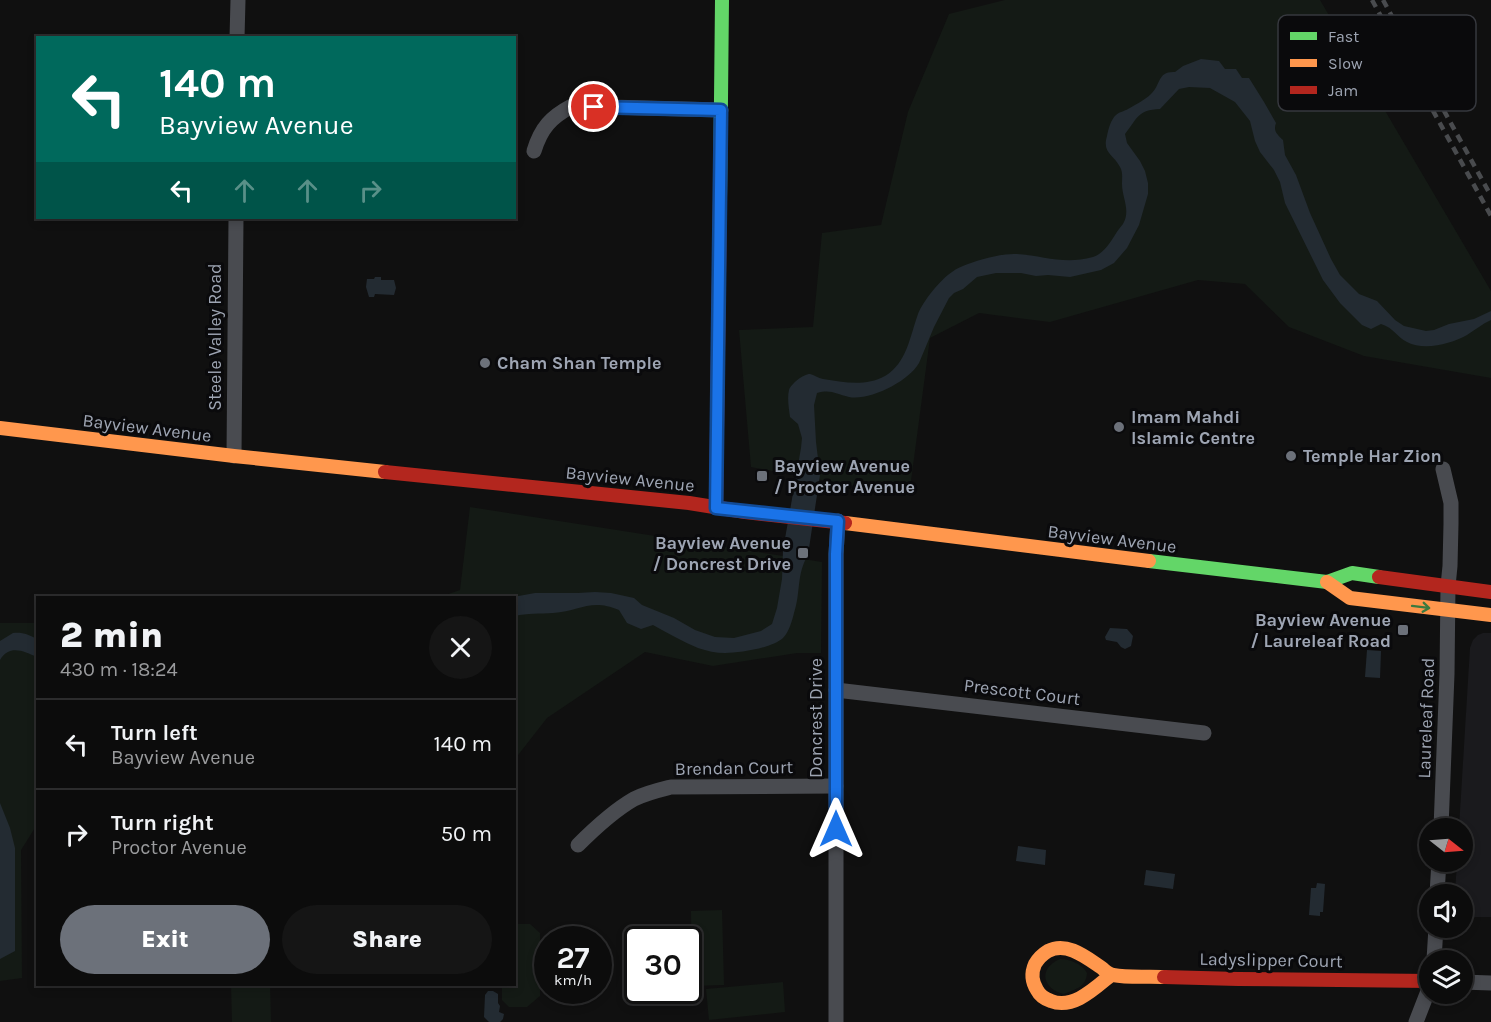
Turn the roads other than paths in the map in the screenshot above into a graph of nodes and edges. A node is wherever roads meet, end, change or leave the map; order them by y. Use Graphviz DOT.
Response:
graph roads {
  1 [pos="238,0"];
  2 [pos="722,0"];
  3 [pos="237,36"];
  4 [pos="721,110"];
  5 [pos="534,151"];
  6 [pos="236,219"];
  7 [pos="0,428"];
  8 [pos="234,456"];
  9 [pos="1443,469"];
  10 [pos="716,508"];
  11 [pos="832,520"];
  12 [pos="1327,582"];
  13 [pos="1448,586"];
  14 [pos="1491,592"];
  15 [pos="1448,610"];
  16 [pos="1491,615"];
  17 [pos="836,690"];
  18 [pos="1204,733"];
  19 [pos="836,786"];
  20 [pos="1441,818"];
  21 [pos="578,845"];
  22 [pos="1111,975"];
  23 [pos="1419,981"];
  24 [pos="1473,982"];
  25 [pos="1491,983"];
  26 [pos="1423,1004"];
  27 [pos="836,1022"];
  28 [pos="1416,1022"];
  1 -- 3 [label="street"];
  2 -- 4 [label="main road"];
  4 -- 5 [label="street"];
  4 -- 10 [label="main road"];
  6 -- 8 [label="street, Steele Valley Road"];
  7 -- 8 [label="main road, Bayview Avenue"];
  8 -- 10 [label="main road, Bayview Avenue"];
  9 -- 13 [label="street, Laureleaf Road"];
  10 -- 11 [label="main road, Bayview Avenue"];
  11 -- 12 [label="main road, Bayview Avenue"];
  11 -- 17 [label="street, Doncrest Drive"];
  12 -- 13 [label="main road, Bayview Avenue"];
  12 -- 15 [label="main road, Bayview Avenue, one-way"];
  13 -- 14 [label="main road, Bayview Avenue"];
  13 -- 15 [label="street, Laureleaf Road"];
  15 -- 16 [label="main road, Bayview Avenue"];
  15 -- 20 [label="street, Laureleaf Road"];
  17 -- 18 [label="street, Prescott Court"];
  17 -- 19 [label="street, Doncrest Drive"];
  19 -- 21 [label="street, Brendan Court"];
  19 -- 27 [label="street, Doncrest Drive"];
  22 -- 22 [label="main road"];
  22 -- 23 [label="main road, Ladyslipper Court"];
  24 -- 25 [label="street"];
  26 -- 28 [label="street"];
}
